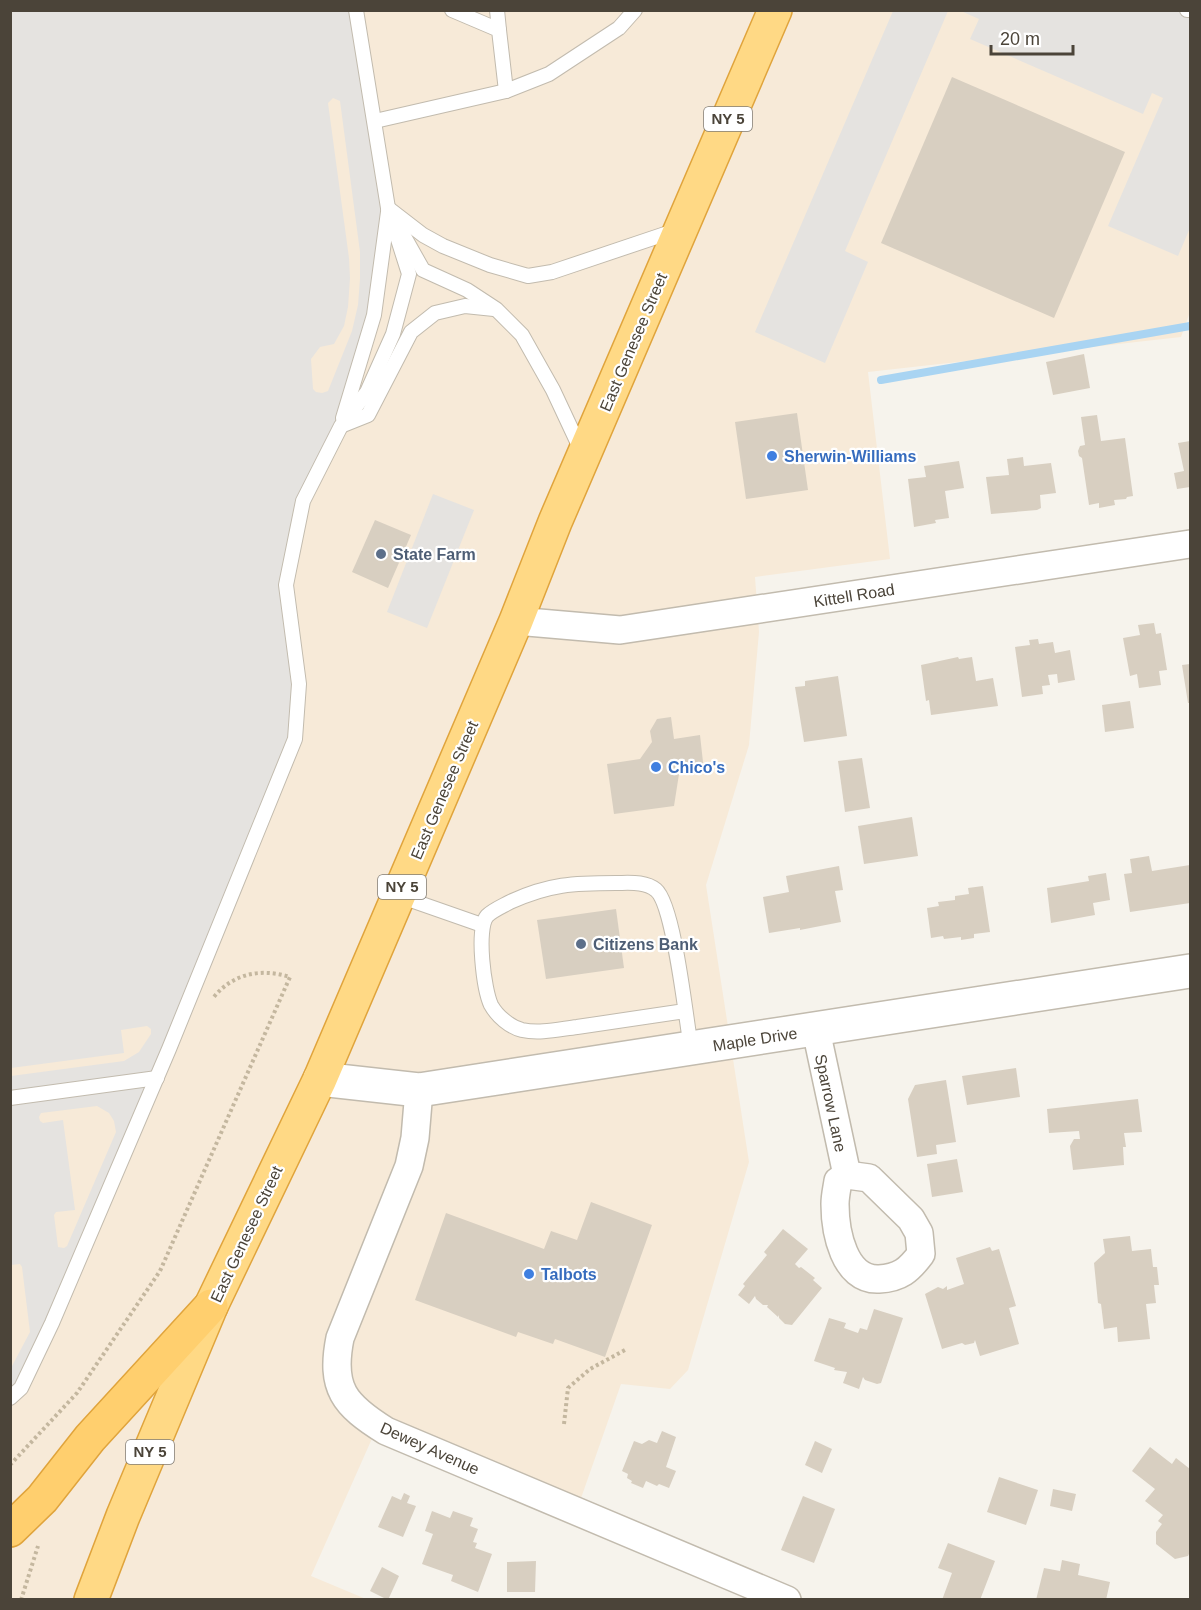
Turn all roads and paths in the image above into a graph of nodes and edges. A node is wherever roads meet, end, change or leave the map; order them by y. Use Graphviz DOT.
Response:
graph roads {
  1 [pos="356,10"];
  2 [pos="452,10"];
  3 [pos="497,10"];
  4 [pos="635,10"];
  5 [pos="775,10"];
  6 [pos="499,30"];
  7 [pos="506,91"];
  8 [pos="375,121"];
  9 [pos="388,208"];
  10 [pos="682,228"];
  11 [pos="496,309"];
  12 [pos="341,426"];
  13 [pos="584,456"];
  14 [pos="1191,544"];
  15 [pos="516,621"];
  16 [pos="399,896"];
  17 [pos="482,925"];
  18 [pos="1191,971"];
  19 [pos="190,999"];
  20 [pos="685,1011"];
  21 [pos="816,1030"];
  22 [pos="691,1049"];
  23 [pos="157,1078"];
  24 [pos="320,1079"];
  25 [pos="419,1090"];
  26 [pos="10,1098"];
  27 [pos="847,1175"];
  28 [pos="212,1306"];
  29 [pos="625,1350"];
  30 [pos="10,1398"];
  31 [pos="564,1424"];
  32 [pos="10,1465"];
  33 [pos="10,1530"];
  34 [pos="91,1599"];
  35 [pos="787,1599"];
  1 -- 8 [label="lane"];
  2 -- 6 [label="lane"];
  3 -- 6 [label="lane"];
  4 -- 7 [label="lane"];
  5 -- 10 [label="highway, East Genesee Street / NY 5"];
  6 -- 7 [label="lane"];
  7 -- 8 [label="lane"];
  8 -- 9 [label="lane"];
  9 -- 10 [label="lane"];
  9 -- 11 [label="lane"];
  9 -- 12 [label="lane"];
  9 -- 12 [label="lane"];
  10 -- 13 [label="highway, East Genesee Street / NY 5"];
  11 -- 12 [label="lane"];
  11 -- 13 [label="lane"];
  12 -- 19 [label="lane"];
  13 -- 15 [label="highway, East Genesee Street / NY 5"];
  14 -- 15 [label="street, Kittell Road"];
  15 -- 16 [label="highway, East Genesee Street / NY 5"];
  16 -- 17 [label="lane"];
  16 -- 24 [label="highway, East Genesee Street / NY 5"];
  17 -- 20 [label="lane"];
  17 -- 20 [label="lane"];
  18 -- 21 [label="street, Maple Drive"];
  19 -- 23 [label="lane"];
  19 -- 32 [label="path"];
  20 -- 22 [label="lane"];
  21 -- 22 [label="street, Maple Drive"];
  21 -- 27 [label="street, Sparrow Lane"];
  22 -- 25 [label="street, Maple Drive"];
  23 -- 26 [label="lane"];
  23 -- 30 [label="lane"];
  24 -- 25 [label="street, Maple Drive"];
  24 -- 28 [label="highway, East Genesee Street / NY 5"];
  25 -- 35 [label="street, Dewey Avenue"];
  28 -- 33 [label="highway"];
  28 -- 34 [label="highway, East Genesee Street / NY 5"];
  29 -- 31 [label="path"];
}
